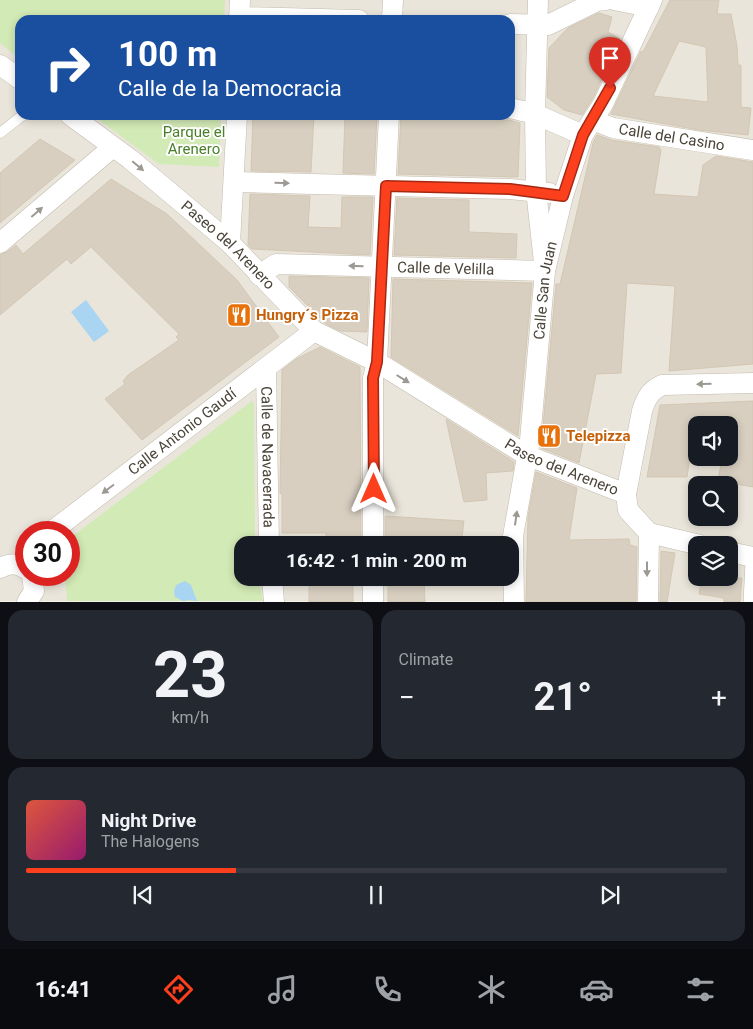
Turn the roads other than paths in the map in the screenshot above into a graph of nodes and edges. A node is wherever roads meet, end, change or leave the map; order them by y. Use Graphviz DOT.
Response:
graph roads {
  1 [pos="393,0"];
  2 [pos="538,0"];
  3 [pos="606,0"];
  4 [pos="614,0"];
  5 [pos="651,3"];
  6 [pos="240,12"];
  7 [pos="285,15"];
  8 [pos="392,15"];
  9 [pos="515,24"];
  10 [pos="538,24"];
  11 [pos="0,65"];
  12 [pos="15,76"];
  13 [pos="515,109"];
  14 [pos="535,114"];
  15 [pos="17,120"];
  16 [pos="236,120"];
  17 [pos="388,120"];
  18 [pos="77,121"];
  19 [pos="588,128"];
  20 [pos="0,133"];
  21 [pos="113,147"];
  22 [pos="753,150"];
  23 [pos="234,182"];
  24 [pos="386,186"];
  25 [pos="536,190"];
  26 [pos="563,196"];
  27 [pos="0,243"];
  28 [pos="230,243"];
  29 [pos="382,267"];
  30 [pos="545,271"];
  31 [pos="259,275"];
  32 [pos="314,332"];
  33 [pos="377,362"];
  34 [pos="266,369"];
  35 [pos="753,383"];
  36 [pos="526,455"];
  37 [pos="626,494"];
  38 [pos="66,521"];
  39 [pos="649,534"];
  40 [pos="269,536"];
  41 [pos="373,536"];
  42 [pos="688,542"];
  43 [pos="738,554"];
  44 [pos="753,557"];
  45 [pos="753,564"];
  46 [pos="31,586"];
  47 [pos="273,586"];
  48 [pos="373,586"];
  49 [pos="30,601"];
  50 [pos="274,602"];
  51 [pos="373,602"];
  52 [pos="514,602"];
  53 [pos="648,602"];
  54 [pos="751,602"];
  1 -- 8 [label="street"];
  2 -- 10 [label="street"];
  3 -- 10 [label="street"];
  4 -- 5 [label="street"];
  5 -- 19 [label="street, Calle San Juan"];
  6 -- 7 [label="street"];
  9 -- 10 [label="street"];
  10 -- 14 [label="street"];
  11 -- 12 [label="street"];
  13 -- 14 [label="street"];
  14 -- 19 [label="street, Calle del Casino"];
  14 -- 25 [label="street"];
  15 -- 20 [label="lane"];
  16 -- 23 [label="street"];
  17 -- 24 [label="street"];
  18 -- 21 [label="street, Paseo del Arenero"];
  19 -- 22 [label="street, Calle del Casino"];
  19 -- 26 [label="street, Calle San Juan"];
  27 -- 21 [label="street, one-way"];
  21 -- 28 [label="street, Paseo del Arenero, one-way"];
  23 -- 24 [label="street, one-way"];
  23 -- 28 [label="street"];
  24 -- 25 [label="street"];
  24 -- 29 [label="street"];
  25 -- 26 [label="street"];
  25 -- 30 [label="street"];
  26 -- 30 [label="street, Calle San Juan"];
  28 -- 31 [label="street, Paseo del Arenero"];
  29 -- 30 [label="street, Calle de Velilla"];
  29 -- 31 [label="street, Calle de Velilla, one-way"];
  29 -- 33 [label="street"];
  30 -- 36 [label="street, Calle San Juan"];
  31 -- 32 [label="street, Paseo del Arenero"];
  32 -- 33 [label="street, Paseo del Arenero"];
  32 -- 34 [label="street, Calle Antonio Gaudí"];
  33 -- 36 [label="street, Paseo del Arenero, one-way"];
  33 -- 41 [label="street"];
  34 -- 38 [label="street, Calle Antonio Gaudí, one-way"];
  34 -- 40 [label="street, Calle de Navacerrada"];
  35 -- 37 [label="street, one-way"];
  36 -- 37 [label="street, Paseo del Arenero"];
  52 -- 36 [label="street, Calle San Juan, one-way"];
  37 -- 39 [label="street"];
  39 -- 42 [label="street"];
  39 -- 53 [label="street, one-way"];
  43 -- 44 [label="street"];
  45 -- 54 [label="street"];
  46 -- 49 [label="street"];
  47 -- 50 [label="street"];
  48 -- 51 [label="street"];
}
